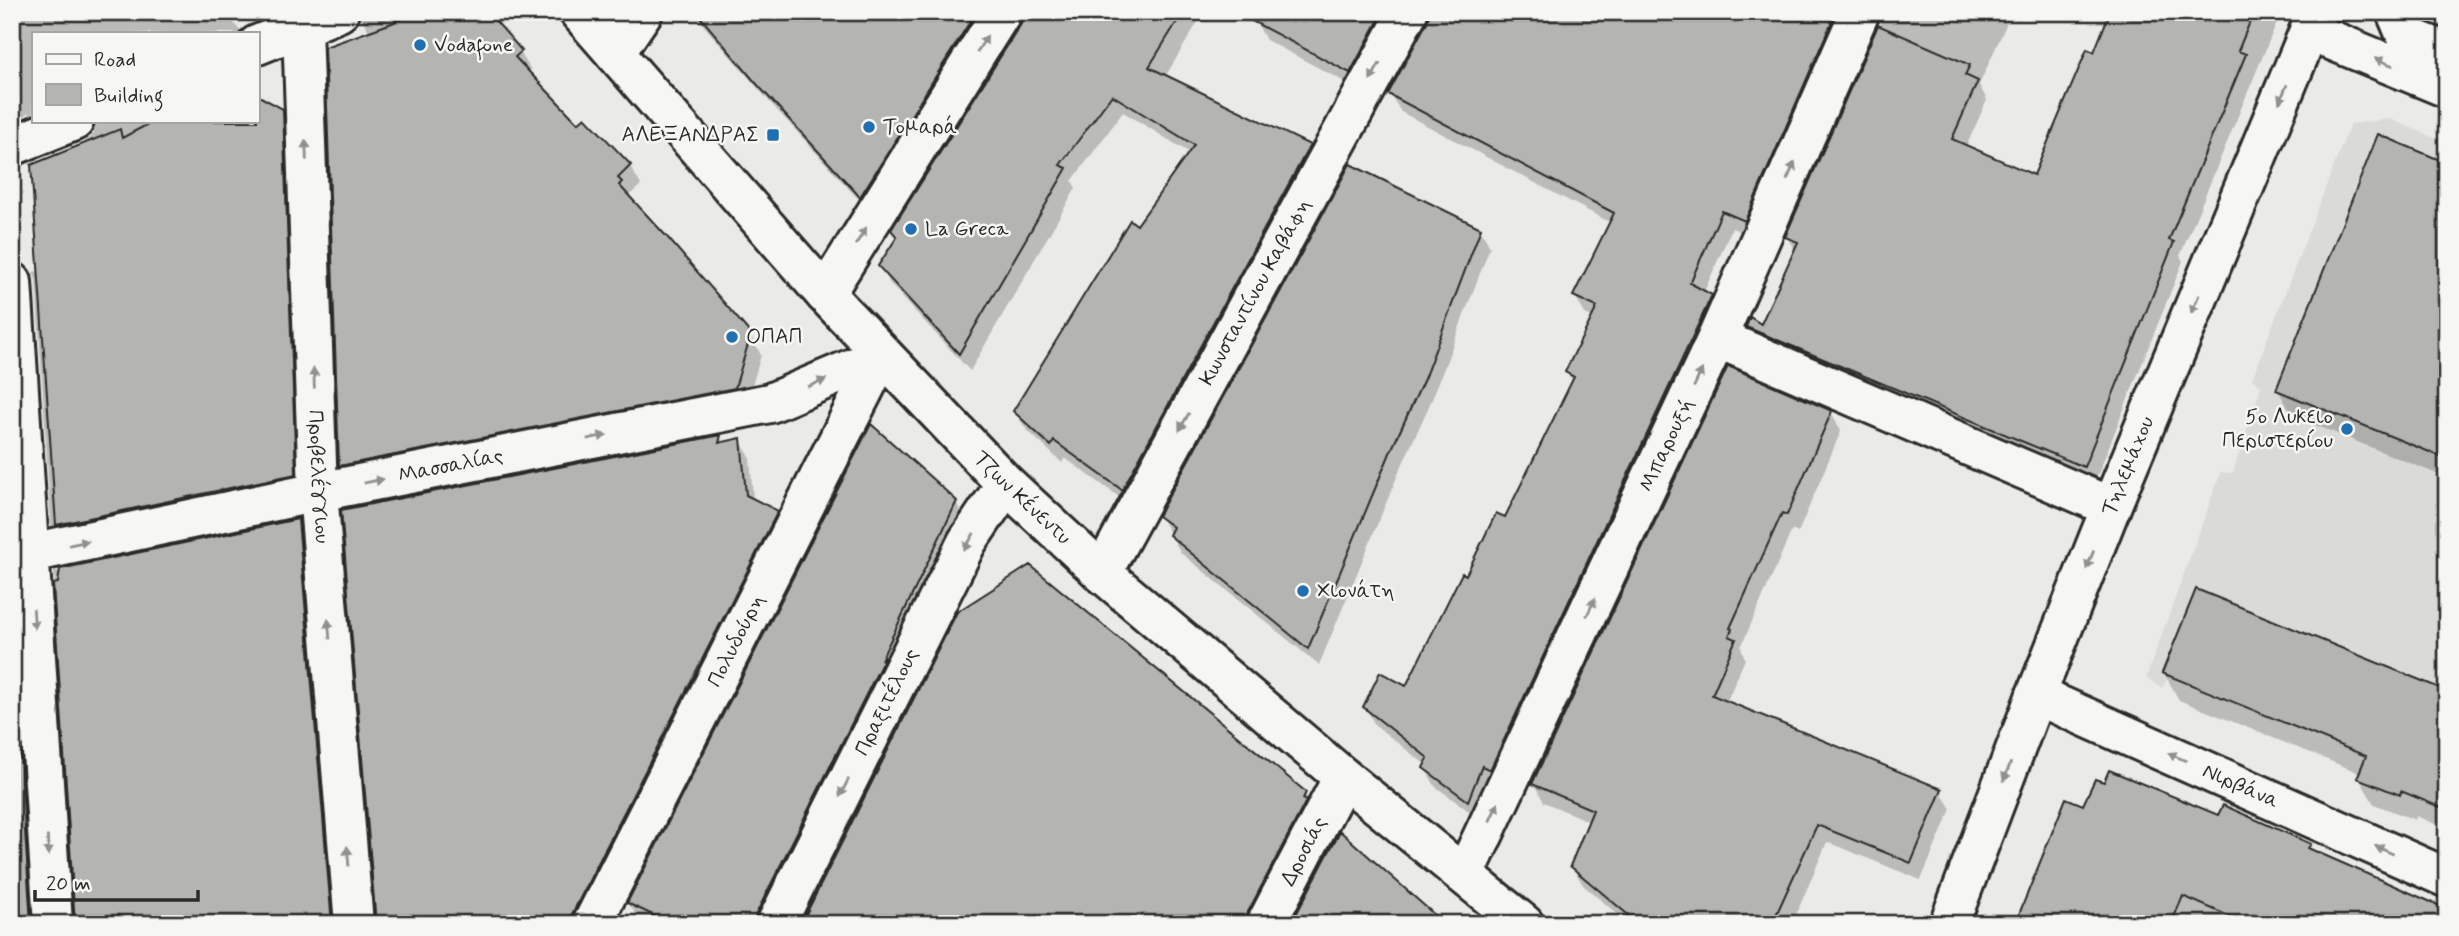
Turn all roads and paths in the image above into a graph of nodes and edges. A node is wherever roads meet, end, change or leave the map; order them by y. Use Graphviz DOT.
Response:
graph roads {
  1 [pos="339,12"];
  2 [pos="579,12"];
  3 [pos="643,12"];
  4 [pos="1002,12"];
  5 [pos="1408,12"];
  6 [pos="1860,12"];
  7 [pos="2396,12"];
  8 [pos="2313,22"];
  9 [pos="302,27"];
  10 [pos="259,45"];
  11 [pos="2447,52"];
  12 [pos="615,53"];
  13 [pos="2447,88"];
  14 [pos="72,122"];
  15 [pos="12,146"];
  16 [pos="12,282"];
  17 [pos="825,294"];
  18 [pos="1717,338"];
  19 [pos="881,356"];
  20 [pos="1006,484"];
  21 [pos="318,492"];
  22 [pos="2111,507"];
  23 [pos="21,555"];
  24 [pos="1102,573"];
  25 [pos="2036,695"];
  26 [pos="1343,777"];
  27 [pos="1465,874"];
  28 [pos="2447,878"];
  29 [pos="53,924"];
  30 [pos="354,924"];
  31 [pos="592,924"];
  32 [pos="776,924"];
  33 [pos="1266,924"];
  34 [pos="1524,924"];
  35 [pos="1949,924"];
  1 -- 9 [label="street"];
  2 -- 12 [label="street, Τζων Κένεντυ"];
  3 -- 12 [label="street"];
  17 -- 4 [label="street, one-way"];
  5 -- 24 [label="street, Κωνσταντίνου Καβάφη, one-way"];
  18 -- 6 [label="street, Μπαρουξή, one-way"];
  7 -- 11 [label="street"];
  13 -- 8 [label="street, one-way"];
  8 -- 22 [label="street, Τηλεμάχου, one-way"];
  9 -- 10 [label="street"];
  21 -- 9 [label="street, Προβελέγγιου, one-way"];
  12 -- 17 [label="street, Τζων Κένεντυ"];
  14 -- 15 [label="street"];
  16 -- 23 [label="street"];
  17 -- 19 [label="street, Τζων Κένεντυ"];
  18 -- 22 [label="street"];
  27 -- 18 [label="street, Μπαρουξή, one-way"];
  19 -- 20 [label="street, Τζων Κένεντυ"];
  21 -- 19 [label="street, Μασσαλίας, one-way"];
  19 -- 31 [label="street, Πολυδούρη"];
  20 -- 24 [label="street, Τζων Κένεντυ"];
  20 -- 32 [label="street, Πραξιτέλους, one-way"];
  23 -- 21 [label="street, Μασσαλίας, one-way"];
  30 -- 21 [label="street, Προβελέγγιου, one-way"];
  22 -- 25 [label="street, Τηλεμάχου, one-way"];
  23 -- 29 [label="street, one-way"];
  24 -- 26 [label="street, Τζων Κένεντυ"];
  28 -- 25 [label="street, Νιρβάνα, one-way"];
  25 -- 35 [label="street, Τηλεμάχου, one-way"];
  26 -- 27 [label="street, Τζων Κένεντυ"];
  26 -- 33 [label="street, Δροσιάς"];
  27 -- 34 [label="street, Τζων Κένεντυ"];
}
